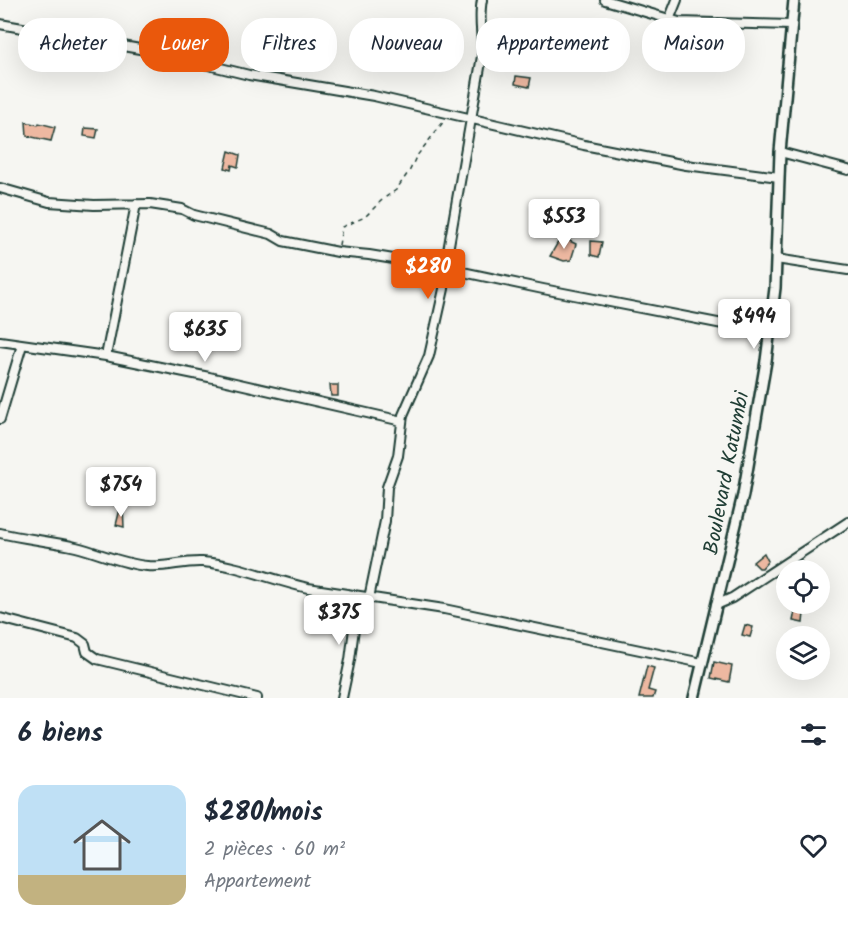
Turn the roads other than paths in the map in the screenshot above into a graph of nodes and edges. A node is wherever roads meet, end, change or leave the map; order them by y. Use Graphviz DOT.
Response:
graph roads {
  1 [pos="482,0"];
  2 [pos="605,0"];
  3 [pos="677,0"];
  4 [pos="794,0"];
  5 [pos="663,18"];
  6 [pos="670,18"];
  7 [pos="0,24"];
  8 [pos="745,24"];
  9 [pos="791,25"];
  10 [pos="471,118"];
  11 [pos="780,152"];
  12 [pos="848,171"];
  13 [pos="779,177"];
  14 [pos="0,188"];
  15 [pos="136,204"];
  16 [pos="776,259"];
  17 [pos="445,268"];
  18 [pos="848,270"];
  19 [pos="770,333"];
  20 [pos="0,341"];
  21 [pos="22,345"];
  22 [pos="106,356"];
  23 [pos="0,419"];
  24 [pos="402,421"];
  25 [pos="848,522"];
  26 [pos="0,533"];
  27 [pos="358,597"];
  28 [pos="369,598"];
  29 [pos="716,605"];
  30 [pos="0,618"];
  31 [pos="702,663"];
  32 [pos="257,698"];
  33 [pos="342,698"];
  34 [pos="694,698"];
  1 -- 10 [label="street"];
  2 -- 5 [label="street"];
  3 -- 6 [label="street"];
  4 -- 9 [label="street, Boulevard Katumbi"];
  7 -- 10 [label="street"];
  8 -- 9 [label="street"];
  9 -- 11 [label="street, Boulevard Katumbi"];
  10 -- 13 [label="street"];
  10 -- 17 [label="street"];
  11 -- 12 [label="street"];
  11 -- 13 [label="street, Boulevard Katumbi"];
  13 -- 16 [label="street, Boulevard Katumbi"];
  14 -- 15 [label="street"];
  15 -- 17 [label="street"];
  15 -- 22 [label="street"];
  16 -- 18 [label="street"];
  16 -- 19 [label="street, Boulevard Katumbi"];
  17 -- 19 [label="street"];
  17 -- 24 [label="street"];
  19 -- 29 [label="street, Boulevard Katumbi"];
  20 -- 21 [label="street"];
  21 -- 22 [label="street"];
  21 -- 23 [label="street"];
  22 -- 24 [label="street"];
  24 -- 28 [label="street"];
  25 -- 29 [label="street"];
  26 -- 27 [label="street"];
  27 -- 28 [label="street"];
  27 -- 33 [label="street"];
  28 -- 31 [label="street"];
  29 -- 31 [label="street, Boulevard Katumbi"];
  30 -- 32 [label="street"];
  31 -- 34 [label="street, Boulevard Katumbi"];
}
